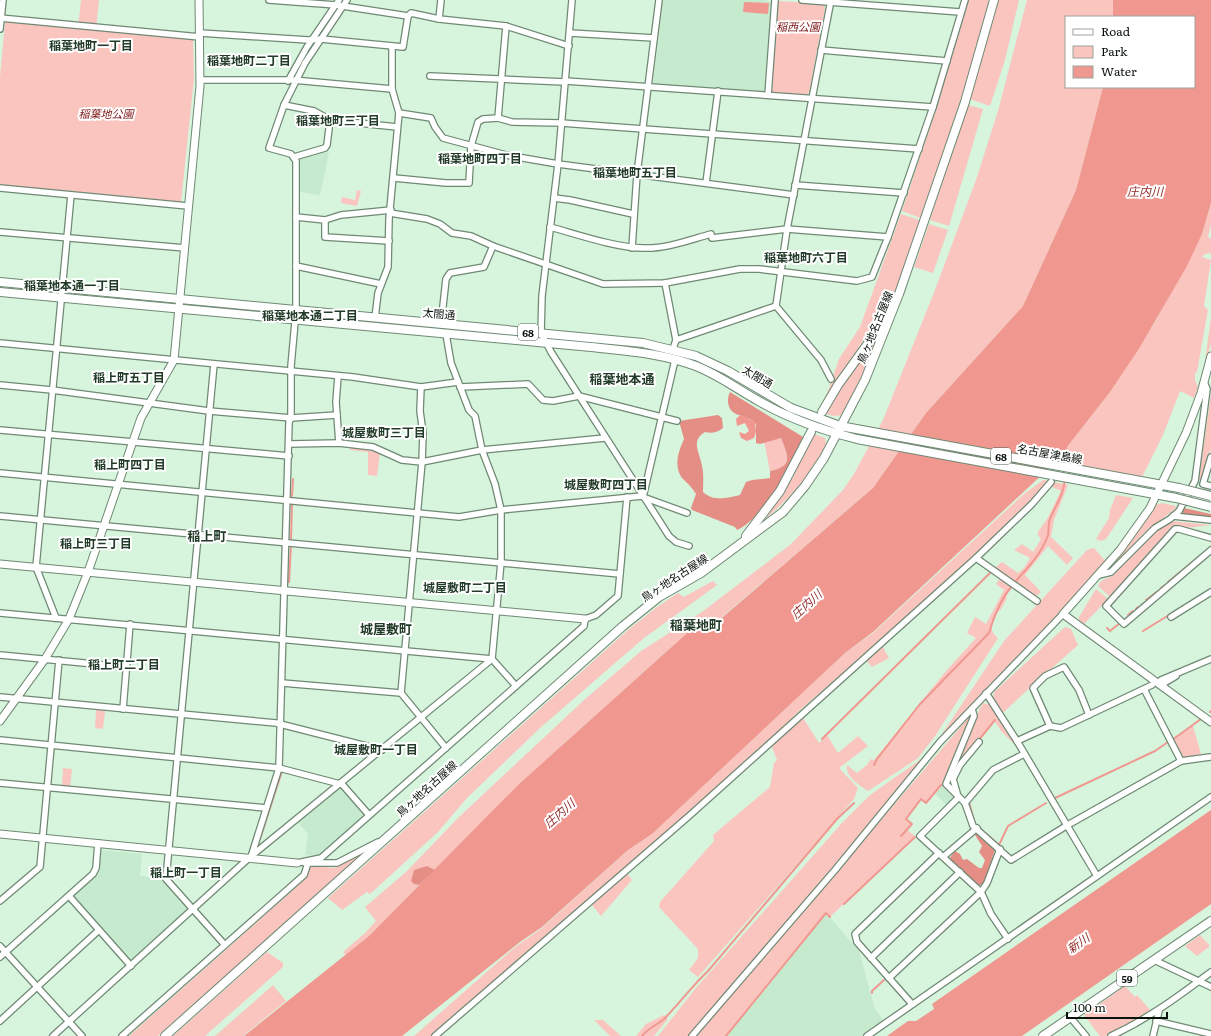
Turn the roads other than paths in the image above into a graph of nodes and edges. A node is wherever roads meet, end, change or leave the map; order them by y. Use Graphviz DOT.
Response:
graph roads {
  1 [pos="3,0"];
  2 [pos="199,0"];
  3 [pos="269,0"];
  4 [pos="347,0"];
  5 [pos="441,0"];
  6 [pos="572,0"];
  7 [pos="659,0"];
  8 [pos="775,0"];
  9 [pos="802,0"];
  10 [pos="965,0"];
  11 [pos="994,0"];
  12 [pos="831,1"];
  13 [pos="338,2"];
  14 [pos="344,6"];
  15 [pos="960,12"];
  16 [pos="408,16"];
  17 [pos="1,18"];
  18 [pos="439,19"];
  19 [pos="506,26"];
  20 [pos="0,30"];
  21 [pos="570,33"];
  22 [pos="200,35"];
  23 [pos="654,38"];
  24 [pos="321,39"];
  25 [pos="312,40"];
  26 [pos="392,46"];
  27 [pos="569,46"];
  28 [pos="821,50"];
  29 [pos="947,61"];
  30 [pos="430,76"];
  31 [pos="501,78"];
  32 [pos="200,80"];
  33 [pos="296,80"];
  34 [pos="288,81"];
  35 [pos="565,82"];
  36 [pos="648,87"];
  37 [pos="392,89"];
  38 [pos="718,91"];
  39 [pos="768,95"];
  40 [pos="812,98"];
  41 [pos="284,105"];
  42 [pos="933,107"];
  43 [pos="399,113"];
  44 [pos="498,118"];
  45 [pos="330,120"];
  46 [pos="562,123"];
  47 [pos="397,127"];
  48 [pos="642,129"];
  49 [pos="712,134"];
  50 [pos="803,141"];
  51 [pos="471,146"];
  52 [pos="919,149"];
  53 [pos="294,157"];
  54 [pos="558,164"];
  55 [pos="637,174"];
  56 [pos="394,178"];
  57 [pos="706,183"];
  58 [pos="795,185"];
  59 [pos="0,188"];
  60 [pos="904,193"];
  61 [pos="71,195"];
  62 [pos="794,195"];
  63 [pos="554,198"];
  64 [pos="188,206"];
  65 [pos="391,212"];
  66 [pos="633,214"];
  67 [pos="296,217"];
  68 [pos="325,220"];
  69 [pos="550,227"];
  70 [pos="787,229"];
  71 [pos="0,232"];
  72 [pos="888,237"];
  73 [pos="68,238"];
  74 [pos="389,241"];
  75 [pos="493,246"];
  76 [pos="184,248"];
  77 [pos="632,248"];
  78 [pos="545,265"];
  79 [pos="296,266"];
  80 [pos="781,271"];
  81 [pos="0,282"];
  82 [pos="665,283"];
  83 [pos="381,284"];
  84 [pos="63,288"];
  85 [pos="0,292"];
  86 [pos="899,294"];
  87 [pos="61,297"];
  88 [pos="180,300"];
  89 [pos="776,306"];
  90 [pos="178,308"];
  91 [pos="296,311"];
  92 [pos="375,318"];
  93 [pos="295,319"];
  94 [pos="442,324"];
  95 [pos="541,333"];
  96 [pos="446,334"];
  97 [pos="676,340"];
  98 [pos="0,343"];
  99 [pos="546,344"];
  100 [pos="56,348"];
  101 [pos="673,349"];
  102 [pos="1211,356"];
  103 [pos="174,360"];
  104 [pos="675,360"];
  105 [pos="214,364"];
  106 [pos="291,372"];
  107 [pos="338,376"];
  108 [pos="831,379"];
  109 [pos="1204,382"];
  110 [pos="0,385"];
  111 [pos="459,385"];
  112 [pos="420,387"];
  113 [pos="52,390"];
  114 [pos="579,396"];
  115 [pos="150,403"];
  116 [pos="209,411"];
  117 [pos="822,412"];
  118 [pos="337,415"];
  119 [pos="662,416"];
  120 [pos="291,418"];
  121 [pos="677,421"];
  122 [pos="840,426"];
  123 [pos="0,430"];
  124 [pos="859,430"];
  125 [pos="811,432"];
  126 [pos="48,434"];
  127 [pos="837,434"];
  128 [pos="605,438"];
  129 [pos="857,439"];
  130 [pos="132,442"];
  131 [pos="339,443"];
  132 [pos="289,444"];
  133 [pos="206,448"];
  134 [pos="482,450"];
  135 [pos="289,456"];
  136 [pos="1211,457"];
  137 [pos="422,462"];
  138 [pos="0,473"];
  139 [pos="44,477"];
  140 [pos="1052,482"];
  141 [pos="118,484"];
  142 [pos="1162,485"];
  143 [pos="1211,486"];
  144 [pos="202,492"];
  145 [pos="1158,494"];
  146 [pos="642,496"];
  147 [pos="1211,496"];
  148 [pos="627,497"];
  149 [pos="288,500"];
  150 [pos="1211,507"];
  151 [pos="501,510"];
  152 [pos="417,512"];
  153 [pos="687,512"];
  154 [pos="0,516"];
  155 [pos="1173,516"];
  156 [pos="40,519"];
  157 [pos="1211,520"];
  158 [pos="104,525"];
  159 [pos="198,534"];
  160 [pos="1211,538"];
  161 [pos="287,542"];
  162 [pos="689,546"];
  163 [pos="734,550"];
  164 [pos="1211,550"];
  165 [pos="413,554"];
  166 [pos="976,558"];
  167 [pos="501,562"];
  168 [pos="0,564"];
  169 [pos="36,567"];
  170 [pos="88,572"];
  171 [pos="620,574"];
  172 [pos="1099,575"];
  173 [pos="193,582"];
  174 [pos="286,590"];
  175 [pos="1211,592"];
  176 [pos="1037,601"];
  177 [pos="409,602"];
  178 [pos="497,610"];
  179 [pos="0,613"];
  180 [pos="1063,614"];
  181 [pos="1171,617"];
  182 [pos="56,618"];
  183 [pos="69,619"];
  184 [pos="584,619"];
  185 [pos="130,624"];
  186 [pos="189,630"];
  187 [pos="283,640"];
  188 [pos="405,651"];
  189 [pos="0,655"];
  190 [pos="1211,658"];
  191 [pos="46,659"];
  192 [pos="492,659"];
  193 [pos="59,660"];
  194 [pos="126,667"];
  195 [pos="282,683"];
  196 [pos="1161,683"];
  197 [pos="1152,685"];
  198 [pos="516,686"];
  199 [pos="1144,689"];
  200 [pos="401,693"];
  201 [pos="986,693"];
  202 [pos="0,697"];
  203 [pos="16,699"];
  204 [pos="56,703"];
  205 [pos="122,709"];
  206 [pos="972,710"];
  207 [pos="181,715"];
  208 [pos="1089,715"];
  209 [pos="421,717"];
  210 [pos="0,721"];
  211 [pos="1211,722"];
  212 [pos="281,724"];
  213 [pos="1050,726"];
  214 [pos="0,740"];
  215 [pos="1017,741"];
  216 [pos="979,742"];
  217 [pos="52,746"];
  218 [pos="446,748"];
  219 [pos="382,750"];
  220 [pos="1024,754"];
  221 [pos="1210,757"];
  222 [pos="177,758"];
  223 [pos="1181,761"];
  224 [pos="279,768"];
  225 [pos="0,783"];
  226 [pos="341,783"];
  227 [pos="47,788"];
  228 [pos="959,796"];
  229 [pos="1211,797"];
  230 [pos="173,799"];
  231 [pos="965,803"];
  232 [pos="266,808"];
  233 [pos="369,815"];
  234 [pos="1066,826"];
  235 [pos="977,828"];
  236 [pos="0,834"];
  237 [pos="42,838"];
  238 [pos="387,838"];
  239 [pos="98,843"];
  240 [pos="1000,849"];
  241 [pos="168,850"];
  242 [pos="941,855"];
  243 [pos="250,857"];
  244 [pos="297,863"];
  245 [pos="308,864"];
  246 [pos="960,872"];
  247 [pos="1097,876"];
  248 [pos="982,892"];
  249 [pos="69,896"];
  250 [pos="0,901"];
  251 [pos="194,910"];
  252 [pos="1211,921"];
  253 [pos="100,930"];
  254 [pos="1008,939"];
  255 [pos="224,944"];
  256 [pos="0,946"];
  257 [pos="6,952"];
  258 [pos="0,957"];
  259 [pos="871,958"];
  260 [pos="1154,960"];
  261 [pos="131,966"];
  262 [pos="1211,972"];
  263 [pos="889,978"];
  264 [pos="1198,982"];
  265 [pos="37,987"];
  266 [pos="1211,988"];
  267 [pos="912,1004"];
  268 [pos="1159,1011"];
  269 [pos="1070,1017"];
  270 [pos="0,1021"];
  271 [pos="1156,1021"];
  272 [pos="69,1022"];
  273 [pos="1211,1034"];
  274 [pos="53,1036"];
  275 [pos="82,1036"];
  276 [pos="122,1036"];
  277 [pos="165,1036"];
  278 [pos="435,1036"];
  279 [pos="692,1036"];
  280 [pos="867,1036"];
  281 [pos="1043,1036"];
  282 [pos="1086,1036"];
  283 [pos="1111,1036"];
  284 [pos="1153,1036"];
  1 -- 17 [label="street"];
  2 -- 22 [label="street"];
  3 -- 13 [label="street"];
  4 -- 14 [label="street"];
  5 -- 18 [label="street"];
  6 -- 21 [label="street"];
  7 -- 23 [label="street"];
  8 -- 39 [label="street"];
  9 -- 12 [label="street"];
  10 -- 15 [label="street"];
  11 -- 86 [label="main road, 鳥ヶ地名古屋線"];
  12 -- 15 [label="street"];
  12 -- 28 [label="street"];
  13 -- 14 [label="street"];
  13 -- 25 [label="street"];
  14 -- 16 [label="street"];
  14 -- 24 [label="street"];
  15 -- 29 [label="street"];
  16 -- 18 [label="street"];
  16 -- 26 [label="street"];
  17 -- 20 [label="street"];
  17 -- 22 [label="street"];
  18 -- 19 [label="street"];
  19 -- 27 [label="street"];
  19 -- 31 [label="street"];
  21 -- 23 [label="street"];
  21 -- 27 [label="street"];
  22 -- 25 [label="street"];
  22 -- 32 [label="street"];
  23 -- 36 [label="street"];
  24 -- 25 [label="street"];
  24 -- 26 [label="street"];
  24 -- 33 [label="street"];
  25 -- 34 [label="street"];
  26 -- 37 [label="street"];
  27 -- 35 [label="street"];
  28 -- 29 [label="street"];
  28 -- 40 [label="street"];
  29 -- 42 [label="street"];
  30 -- 31 [label="street"];
  31 -- 35 [label="street"];
  31 -- 44 [label="street"];
  32 -- 34 [label="street"];
  32 -- 64 [label="street"];
  33 -- 34 [label="street"];
  33 -- 37 [label="street"];
  33 -- 41 [label="street"];
  35 -- 36 [label="street"];
  35 -- 46 [label="street"];
  36 -- 38 [label="street"];
  36 -- 48 [label="street"];
  37 -- 43 [label="street"];
  38 -- 39 [label="street"];
  38 -- 49 [label="street"];
  39 -- 40 [label="street"];
  40 -- 42 [label="street"];
  40 -- 50 [label="street"];
  41 -- 45 [label="street"];
  41 -- 53 [label="street"];
  42 -- 52 [label="street"];
  43 -- 47 [label="street"];
  43 -- 51 [label="street"];
  44 -- 46 [label="street"];
  44 -- 51 [label="street"];
  45 -- 47 [label="street"];
  45 -- 53 [label="street"];
  46 -- 48 [label="street"];
  46 -- 54 [label="street"];
  47 -- 56 [label="street"];
  48 -- 49 [label="street"];
  48 -- 55 [label="street"];
  49 -- 50 [label="street"];
  49 -- 57 [label="street"];
  50 -- 52 [label="street"];
  50 -- 58 [label="street"];
  51 -- 54 [label="street"];
  51 -- 56 [label="street"];
  52 -- 60 [label="street"];
  53 -- 67 [label="street"];
  54 -- 55 [label="street"];
  54 -- 63 [label="street"];
  55 -- 57 [label="street"];
  55 -- 66 [label="street"];
  56 -- 65 [label="street"];
  57 -- 62 [label="street"];
  58 -- 60 [label="street"];
  58 -- 62 [label="street"];
  59 -- 61 [label="street"];
  60 -- 72 [label="street"];
  61 -- 64 [label="street"];
  61 -- 73 [label="street"];
  62 -- 70 [label="street"];
  63 -- 66 [label="street"];
  63 -- 69 [label="street"];
  64 -- 76 [label="street"];
  65 -- 68 [label="street"];
  65 -- 74 [label="street"];
  65 -- 75 [label="street"];
  66 -- 77 [label="street"];
  67 -- 68 [label="street"];
  67 -- 79 [label="street"];
  68 -- 74 [label="street"];
  69 -- 77 [label="street"];
  69 -- 78 [label="street"];
  70 -- 72 [label="street"];
  70 -- 77 [label="street"];
  70 -- 80 [label="street"];
  71 -- 73 [label="street"];
  72 -- 80 [label="street"];
  73 -- 76 [label="street"];
  73 -- 84 [label="street"];
  74 -- 83 [label="street"];
  75 -- 78 [label="street"];
  75 -- 94 [label="street"];
  76 -- 88 [label="street"];
  78 -- 82 [label="street"];
  78 -- 95 [label="street"];
  79 -- 83 [label="street"];
  79 -- 91 [label="street"];
  80 -- 82 [label="street"];
  80 -- 89 [label="street"];
  81 -- 84 [label="main road, 太閤通 / 68"];
  82 -- 97 [label="street"];
  83 -- 92 [label="street"];
  84 -- 87 [label="street"];
  84 -- 88 [label="main road, 太閤通 / 68"];
  85 -- 87 [label="main road, 太閤通 / 68"];
  86 -- 117 [label="main road"];
  86 -- 122 [label="main road, 鳥ヶ地名古屋線"];
  87 -- 90 [label="main road, 太閤通 / 68"];
  87 -- 100 [label="street"];
  88 -- 90 [label="street"];
  88 -- 91 [label="main road, 太閤通 / 68"];
  89 -- 97 [label="street"];
  89 -- 108 [label="street"];
  90 -- 93 [label="main road, 太閤通 / 68"];
  90 -- 103 [label="street"];
  91 -- 92 [label="main road, 太閤通 / 68"];
  91 -- 93 [label="street"];
  92 -- 94 [label="main road, 太閤通 / 68"];
  93 -- 96 [label="main road, 太閤通 / 68"];
  93 -- 106 [label="street"];
  94 -- 95 [label="main road, 太閤通 / 68"];
  95 -- 99 [label="street"];
  95 -- 101 [label="main road, 太閤通 / 68"];
  96 -- 99 [label="main road, 太閤通 / 68"];
  96 -- 111 [label="street"];
  97 -- 101 [label="street"];
  98 -- 100 [label="street"];
  99 -- 104 [label="main road, 太閤通 / 68"];
  99 -- 114 [label="street"];
  100 -- 103 [label="street"];
  100 -- 113 [label="street"];
  101 -- 122 [label="main road, 太閤通 / 68"];
  102 -- 109 [label="street"];
  103 -- 105 [label="street"];
  103 -- 115 [label="street"];
  104 -- 119 [label="street"];
  104 -- 127 [label="main road, 太閤通 / 68"];
  105 -- 106 [label="street"];
  105 -- 116 [label="street"];
  106 -- 107 [label="street"];
  106 -- 120 [label="street"];
  107 -- 112 [label="street"];
  107 -- 118 [label="street"];
  109 -- 142 [label="street"];
  109 -- 155 [label="street"];
  110 -- 113 [label="street"];
  111 -- 112 [label="street"];
  111 -- 114 [label="street"];
  111 -- 134 [label="street"];
  112 -- 137 [label="street"];
  113 -- 115 [label="street"];
  113 -- 126 [label="street"];
  114 -- 119 [label="street"];
  114 -- 128 [label="street"];
  115 -- 116 [label="street"];
  115 -- 130 [label="street"];
  116 -- 120 [label="street"];
  116 -- 133 [label="street"];
  118 -- 120 [label="street"];
  118 -- 131 [label="street"];
  119 -- 121 [label="street"];
  119 -- 146 [label="street"];
  120 -- 132 [label="street"];
  122 -- 124 [label="main road, 太閤通 / 68"];
  122 -- 127 [label="main road, 鳥ヶ地名古屋線"];
  123 -- 126 [label="street"];
  124 -- 142 [label="main road, 名古屋津島線 / 68"];
  125 -- 163 [label="main road"];
  126 -- 130 [label="street"];
  126 -- 139 [label="street"];
  127 -- 129 [label="main road, 太閤通 / 68"];
  127 -- 163 [label="main road, 鳥ヶ地名古屋線"];
  128 -- 134 [label="street"];
  128 -- 146 [label="street"];
  129 -- 145 [label="main road, 名古屋津島線 / 68"];
  130 -- 133 [label="street"];
  130 -- 141 [label="street"];
  131 -- 132 [label="street"];
  131 -- 137 [label="street"];
  132 -- 135 [label="street"];
  133 -- 135 [label="street"];
  133 -- 144 [label="street"];
  134 -- 137 [label="street"];
  134 -- 151 [label="street"];
  135 -- 149 [label="street"];
  136 -- 143 [label="street"];
  137 -- 152 [label="street"];
  138 -- 139 [label="street"];
  139 -- 141 [label="street"];
  139 -- 156 [label="street"];
  140 -- 166 [label="street"];
  141 -- 144 [label="street"];
  141 -- 158 [label="street"];
  142 -- 145 [label="street"];
  142 -- 147 [label="main road, 68, bridge"];
  144 -- 149 [label="street"];
  144 -- 159 [label="street"];
  145 -- 150 [label="main road, 68, bridge"];
  145 -- 172 [label="street"];
  146 -- 148 [label="street"];
  146 -- 153 [label="street"];
  146 -- 162 [label="street"];
  148 -- 151 [label="street"];
  148 -- 171 [label="street"];
  149 -- 152 [label="street"];
  149 -- 161 [label="street"];
  151 -- 152 [label="street"];
  151 -- 167 [label="street"];
  152 -- 165 [label="street"];
  154 -- 156 [label="street"];
  155 -- 157 [label="street"];
  155 -- 172 [label="street"];
  156 -- 158 [label="street"];
  156 -- 169 [label="street"];
  158 -- 159 [label="street"];
  158 -- 170 [label="street"];
  159 -- 161 [label="street"];
  159 -- 173 [label="street"];
  160 -- 164 [label="street"];
  161 -- 165 [label="street"];
  161 -- 174 [label="street"];
  163 -- 238 [label="main road, 鳥ヶ地名古屋線"];
  165 -- 167 [label="street"];
  165 -- 177 [label="street"];
  166 -- 176 [label="street"];
  166 -- 278 [label="street"];
  167 -- 171 [label="street"];
  167 -- 178 [label="street"];
  168 -- 169 [label="street"];
  169 -- 170 [label="street"];
  169 -- 182 [label="street"];
  170 -- 173 [label="street"];
  170 -- 183 [label="street"];
  171 -- 184 [label="street"];
  172 -- 180 [label="street"];
  173 -- 174 [label="street"];
  173 -- 186 [label="street"];
  174 -- 177 [label="street"];
  174 -- 187 [label="street"];
  175 -- 181 [label="street"];
  177 -- 178 [label="street"];
  177 -- 188 [label="street"];
  178 -- 184 [label="street"];
  178 -- 192 [label="street"];
  179 -- 182 [label="street"];
  180 -- 196 [label="street"];
  180 -- 201 [label="street"];
  182 -- 183 [label="street"];
  183 -- 185 [label="street"];
  183 -- 191 [label="street"];
  184 -- 198 [label="street"];
  185 -- 186 [label="street"];
  185 -- 194 [label="street"];
  186 -- 187 [label="street"];
  186 -- 207 [label="street"];
  187 -- 188 [label="street"];
  187 -- 195 [label="street"];
  188 -- 192 [label="street"];
  188 -- 200 [label="street"];
  189 -- 191 [label="street"];
  190 -- 196 [label="street"];
  191 -- 193 [label="street"];
  191 -- 203 [label="street"];
  192 -- 198 [label="street"];
  192 -- 209 [label="street"];
  193 -- 194 [label="street"];
  193 -- 204 [label="street"];
  194 -- 205 [label="street"];
  195 -- 200 [label="street"];
  195 -- 212 [label="street"];
  196 -- 211 [label="street"];
  197 -- 199 [label="street"];
  198 -- 218 [label="street"];
  199 -- 208 [label="street"];
  199 -- 223 [label="street"];
  200 -- 209 [label="street"];
  201 -- 206 [label="street"];
  201 -- 215 [label="street"];
  202 -- 203 [label="street"];
  203 -- 204 [label="street"];
  203 -- 210 [label="street"];
  204 -- 205 [label="street"];
  204 -- 217 [label="street"];
  205 -- 207 [label="street"];
  206 -- 228 [label="street"];
  206 -- 279 [label="street"];
  207 -- 212 [label="street"];
  207 -- 222 [label="street"];
  208 -- 213 [label="street"];
  208 -- 213 [label="street"];
  209 -- 218 [label="street"];
  209 -- 219 [label="street"];
  212 -- 219 [label="street"];
  212 -- 224 [label="street"];
  213 -- 215 [label="street"];
  214 -- 217 [label="street"];
  215 -- 220 [label="street"];
  216 -- 228 [label="street"];
  217 -- 222 [label="street"];
  217 -- 227 [label="street"];
  218 -- 233 [label="street"];
  219 -- 226 [label="street"];
  220 -- 231 [label="street"];
  220 -- 234 [label="street"];
  221 -- 223 [label="street"];
  222 -- 224 [label="street"];
  222 -- 230 [label="street"];
  223 -- 234 [label="street"];
  224 -- 226 [label="street"];
  224 -- 232 [label="street"];
  225 -- 227 [label="street"];
  226 -- 233 [label="street"];
  226 -- 243 [label="street"];
  227 -- 230 [label="street"];
  227 -- 237 [label="street"];
  228 -- 231 [label="street"];
  228 -- 242 [label="street"];
  229 -- 247 [label="street"];
  230 -- 232 [label="street"];
  230 -- 241 [label="street"];
  231 -- 235 [label="street"];
  232 -- 243 [label="street"];
  233 -- 244 [label="street"];
  234 -- 240 [label="street"];
  234 -- 247 [label="street"];
  235 -- 240 [label="street"];
  235 -- 242 [label="street"];
  236 -- 237 [label="street"];
  237 -- 239 [label="street"];
  237 -- 250 [label="street"];
  238 -- 245 [label="street"];
  238 -- 277 [label="main road, 鳥ヶ地名古屋線"];
  239 -- 241 [label="street"];
  239 -- 249 [label="street"];
  240 -- 248 [label="street"];
  241 -- 243 [label="street"];
  241 -- 251 [label="street"];
  242 -- 246 [label="street"];
  242 -- 259 [label="street"];
  243 -- 244 [label="street"];
  243 -- 251 [label="street"];
  244 -- 245 [label="street"];
  245 -- 255 [label="street"];
  246 -- 248 [label="street"];
  246 -- 259 [label="street"];
  247 -- 254 [label="street"];
  248 -- 254 [label="street"];
  248 -- 263 [label="street"];
  249 -- 253 [label="street"];
  249 -- 257 [label="street"];
  251 -- 255 [label="street"];
  251 -- 261 [label="street"];
  252 -- 260 [label="main road, 59"];
  253 -- 261 [label="street"];
  253 -- 265 [label="street"];
  254 -- 267 [label="street"];
  255 -- 276 [label="street"];
  256 -- 257 [label="street"];
  257 -- 258 [label="street"];
  257 -- 265 [label="street"];
  259 -- 263 [label="street"];
  260 -- 264 [label="street"];
  260 -- 269 [label="main road, 59"];
  261 -- 272 [label="street"];
  262 -- 264 [label="street"];
  263 -- 267 [label="street"];
  264 -- 266 [label="street"];
  264 -- 268 [label="street"];
  265 -- 270 [label="street"];
  265 -- 272 [label="street"];
  267 -- 280 [label="street"];
  268 -- 271 [label="street"];
  268 -- 283 [label="street"];
  269 -- 281 [label="main road, 59"];
  269 -- 282 [label="street"];
  271 -- 273 [label="street"];
  271 -- 284 [label="street"];
  272 -- 274 [label="street"];
  272 -- 275 [label="street"];
}
